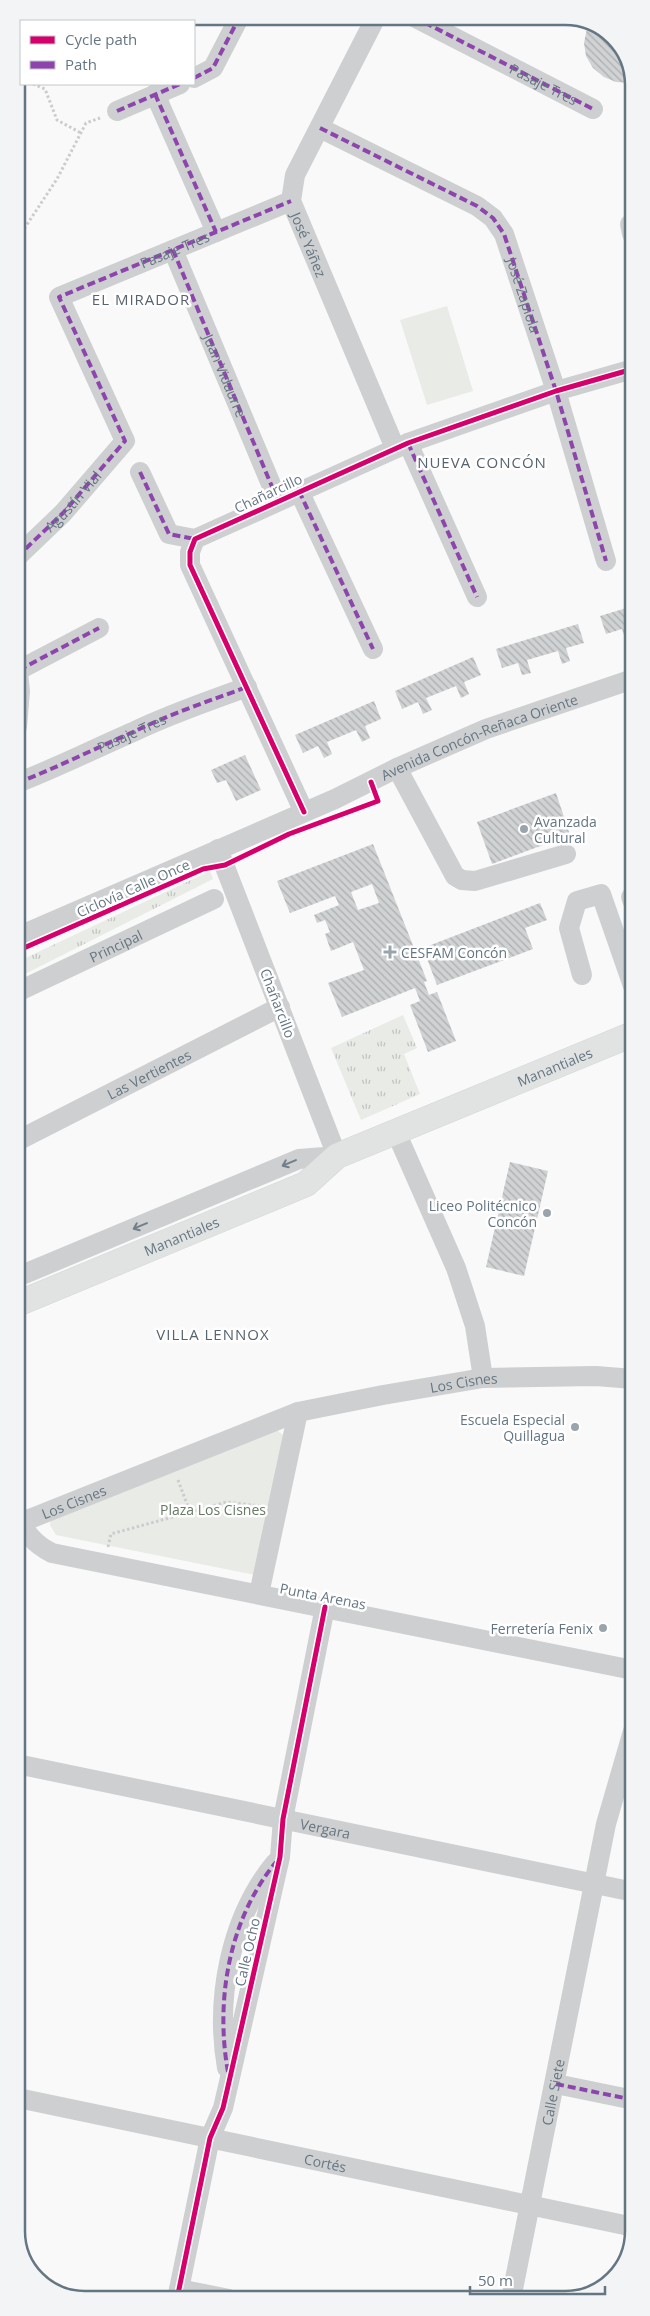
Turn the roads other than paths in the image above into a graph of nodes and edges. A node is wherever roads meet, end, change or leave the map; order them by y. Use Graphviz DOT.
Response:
graph roads {
  1 [pos="235,25"];
  2 [pos="372,25"];
  3 [pos="430,25"];
  4 [pos="195,77"];
  5 [pos="178,85"];
  6 [pos="155,94"];
  7 [pos="593,109"];
  8 [pos="116,111"];
  9 [pos="320,128"];
  10 [pos="291,201"];
  11 [pos="216,232"];
  12 [pos="174,250"];
  13 [pos="625,371"];
  14 [pos="556,392"];
  15 [pos="125,441"];
  16 [pos="401,445"];
  17 [pos="140,472"];
  18 [pos="299,491"];
  19 [pos="278,501"];
  20 [pos="195,539"];
  21 [pos="25,549"];
  22 [pos="606,561"];
  23 [pos="477,596"];
  24 [pos="99,628"];
  25 [pos="373,649"];
  26 [pos="25,664"];
  27 [pos="625,682"];
  28 [pos="248,687"];
  29 [pos="397,768"];
  30 [pos="25,780"];
  31 [pos="304,812"];
  32 [pos="218,850"];
  33 [pos="566,854"];
  34 [pos="214,898"];
  35 [pos="25,934"];
  36 [pos="625,962"];
  37 [pos="582,975"];
  38 [pos="25,988"];
  39 [pos="280,1007"];
  40 [pos="625,1037"];
  41 [pos="396,1132"];
  42 [pos="25,1136"];
  43 [pos="337,1156"];
  44 [pos="25,1274"];
  45 [pos="25,1301"];
  46 [pos="483,1378"];
  47 [pos="625,1378"];
  48 [pos="298,1412"];
  49 [pos="25,1517"];
  50 [pos="25,1531"];
  51 [pos="259,1594"];
  52 [pos="325,1607"];
  53 [pos="625,1668"];
  54 [pos="625,1757"];
  55 [pos="25,1766"];
  56 [pos="283,1819"];
  57 [pos="595,1885"];
  58 [pos="625,1890"];
  59 [pos="556,2084"];
  60 [pos="625,2098"];
  61 [pos="25,2099"];
  62 [pos="210,2138"];
  63 [pos="530,2205"];
  64 [pos="625,2224"];
  65 [pos="179,2291"];
  66 [pos="512,2291"];
  1 -- 4 [label="street"];
  2 -- 9 [label="street, José Yáñez"];
  3 -- 7 [label="street, Pasaje Tres"];
  5 -- 6 [label="street"];
  6 -- 8 [label="street"];
  6 -- 11 [label="street"];
  9 -- 10 [label="street, José Yáñez"];
  9 -- 14 [label="street, José Zapiola"];
  10 -- 11 [label="street, Pasaje Tres"];
  10 -- 16 [label="street, José Yáñez"];
  11 -- 12 [label="street, Pasaje Tres"];
  12 -- 15 [label="street, Pasaje Tres"];
  12 -- 19 [label="street, Juan Vidaurre"];
  13 -- 14 [label="street, Chañarcillo"];
  14 -- 16 [label="street, Chañarcillo"];
  14 -- 22 [label="street, José Zapiola"];
  15 -- 21 [label="street, Agustín Vial"];
  16 -- 18 [label="street, Chañarcillo"];
  16 -- 23 [label="street, José Yáñez"];
  17 -- 20 [label="street"];
  18 -- 19 [label="street, Chañarcillo"];
  18 -- 25 [label="street"];
  19 -- 20 [label="street, Chañarcillo"];
  20 -- 28 [label="street"];
  24 -- 26 [label="street"];
  27 -- 29 [label="street, Avenida Concón-Reñaca Oriente"];
  28 -- 30 [label="street, Pasaje Tres"];
  28 -- 31 [label="street"];
  29 -- 31 [label="street, Avenida Concón-Reñaca Oriente"];
  29 -- 33 [label="street"];
  31 -- 32 [label="street, Avenida Concón-Reñaca Oriente"];
  32 -- 35 [label="street, Avenida Concón-Reñaca Oriente"];
  32 -- 39 [label="street, Chañarcillo"];
  34 -- 38 [label="street, Principal"];
  36 -- 37 [label="street"];
  39 -- 42 [label="street, Las Vertientes"];
  39 -- 43 [label="street, Chañarcillo"];
  40 -- 41 [label="main road, Manantiales"];
  41 -- 43 [label="main road, Manantiales"];
  41 -- 46 [label="street"];
  43 -- 44 [label="street, Manantiales, one-way"];
  43 -- 45 [label="main road, Manantiales"];
  46 -- 47 [label="street, Los Cisnes"];
  46 -- 48 [label="street, Los Cisnes"];
  48 -- 49 [label="street, Los Cisnes"];
  48 -- 51 [label="street"];
  50 -- 51 [label="street, Punta Arenas"];
  51 -- 52 [label="street, Punta Arenas"];
  52 -- 53 [label="street, Punta Arenas"];
  52 -- 56 [label="street, Calle Ocho"];
  54 -- 57 [label="street, Calle Siete"];
  55 -- 56 [label="street, Vergara"];
  56 -- 57 [label="street, Vergara"];
  56 -- 62 [label="street, Calle Ocho"];
  57 -- 58 [label="street, Vergara"];
  57 -- 59 [label="street, Calle Siete"];
  59 -- 60 [label="street"];
  59 -- 63 [label="street, Calle Siete"];
  61 -- 62 [label="street, Cortés"];
  62 -- 63 [label="street, Cortés"];
  62 -- 65 [label="street, Calle Ocho"];
  63 -- 64 [label="street, Cortés"];
  63 -- 66 [label="street, Calle Siete"];
}
